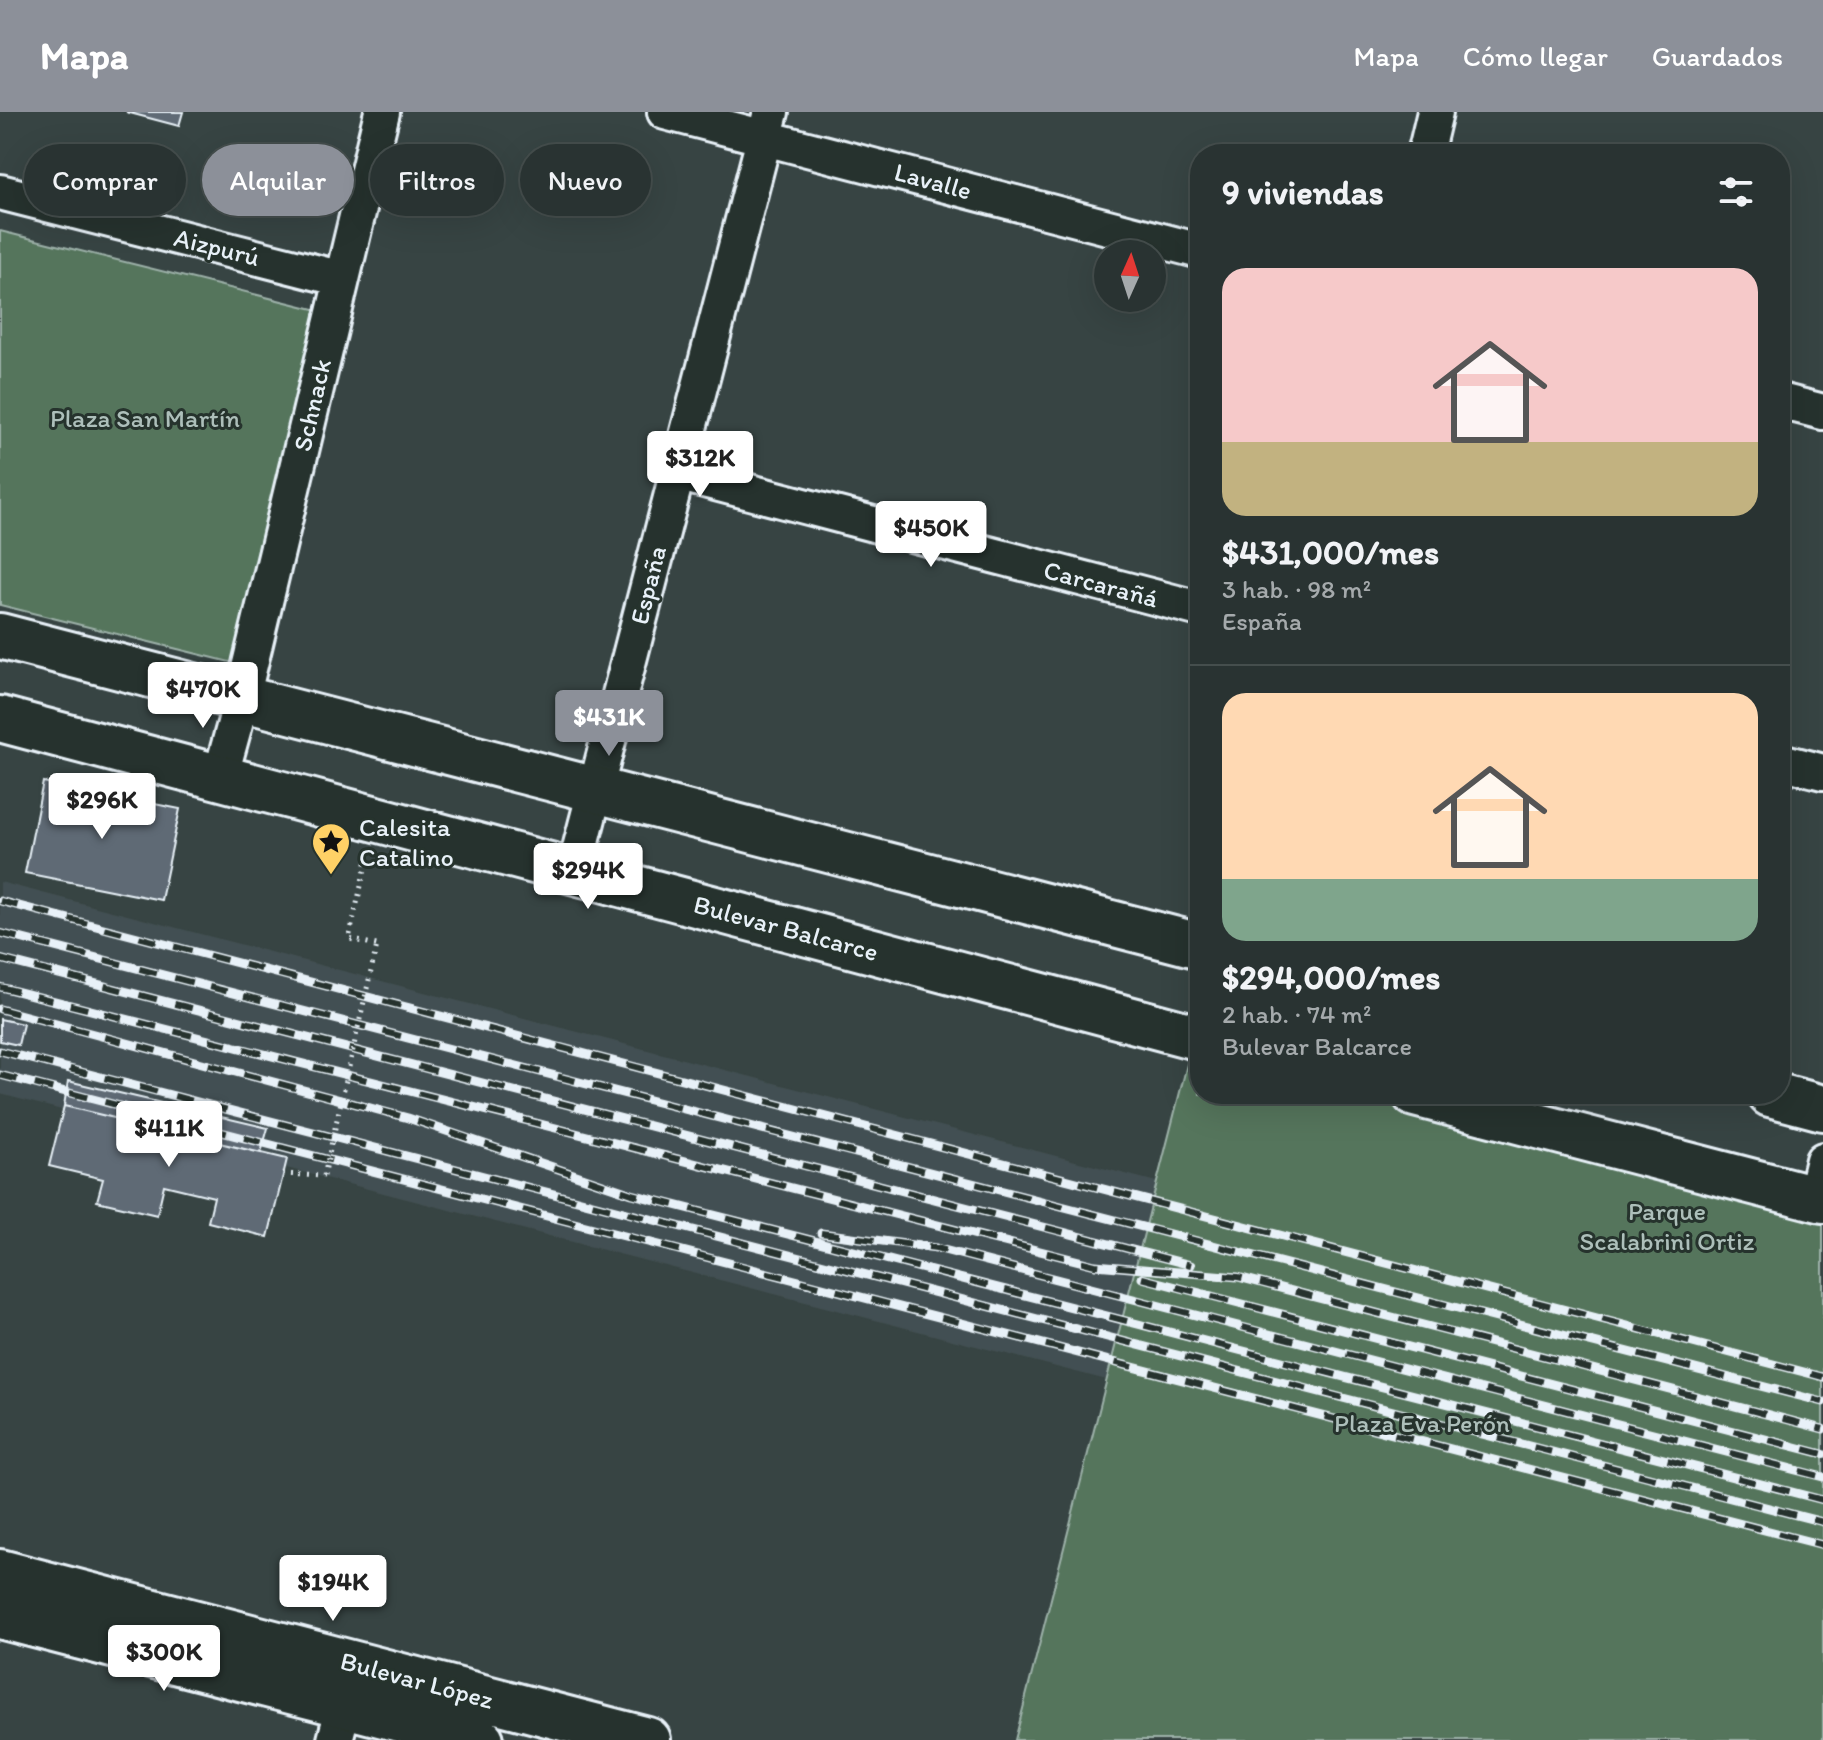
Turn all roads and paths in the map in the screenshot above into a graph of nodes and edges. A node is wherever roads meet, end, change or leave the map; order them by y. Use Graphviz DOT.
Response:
graph roads {
  1 [pos="382,112"];
  2 [pos="665,112"];
  3 [pos="1435,112"];
  4 [pos="767,125"];
  5 [pos="1427,144"];
  6 [pos="0,192"];
  7 [pos="1190,248"];
  8 [pos="342,279"];
  9 [pos="1790,404"];
  10 [pos="1823,412"];
  11 [pos="677,473"];
  12 [pos="1190,606"];
  13 [pos="0,636"];
  14 [pos="242,698"];
  15 [pos="0,719"];
  16 [pos="1790,764"];
  17 [pos="1823,772"];
  18 [pos="220,778"];
  19 [pos="596,790"];
  20 [pos="377,820"];
  21 [pos="574,872"];
  22 [pos="1190,943"];
  23 [pos="1190,1029"];
  24 [pos="1790,1099"];
  25 [pos="1459,1104"];
  26 [pos="1823,1108"];
  27 [pos="283,1174"];
  28 [pos="1820,1186"];
  29 [pos="2,1579"];
  30 [pos="0,1616"];
  31 [pos="345,1703"];
  32 [pos="481,1740"];
  33 [pos="648,1740"];
  1 -- 8 [label="street, Schnack"];
  2 -- 4 [label="street, Lavalle"];
  3 -- 5 [label="street"];
  4 -- 7 [label="street, Lavalle"];
  4 -- 11 [label="street, España"];
  6 -- 8 [label="street, Aizpurú"];
  8 -- 14 [label="street, Schnack"];
  9 -- 10 [label="street"];
  11 -- 12 [label="street, Carcarañá"];
  11 -- 19 [label="street, España"];
  13 -- 14 [label="main road"];
  14 -- 18 [label="street, Schnack"];
  14 -- 19 [label="main road"];
  15 -- 18 [label="main road, Bulevar Balcarce"];
  16 -- 17 [label="street"];
  18 -- 20 [label="main road, Bulevar Balcarce"];
  19 -- 21 [label="street, España"];
  19 -- 22 [label="main road"];
  20 -- 21 [label="main road, Bulevar Balcarce"];
  20 -- 27 [label="path, bridge"];
  21 -- 23 [label="main road, Bulevar Balcarce"];
  24 -- 26 [label="main road"];
  25 -- 28 [label="main road"];
  29 -- 31 [label="main road, Bulevar López"];
  30 -- 31 [label="main road, Bulevar López"];
  31 -- 32 [label="main road, Bulevar López"];
  31 -- 33 [label="main road, Bulevar López"];
}
